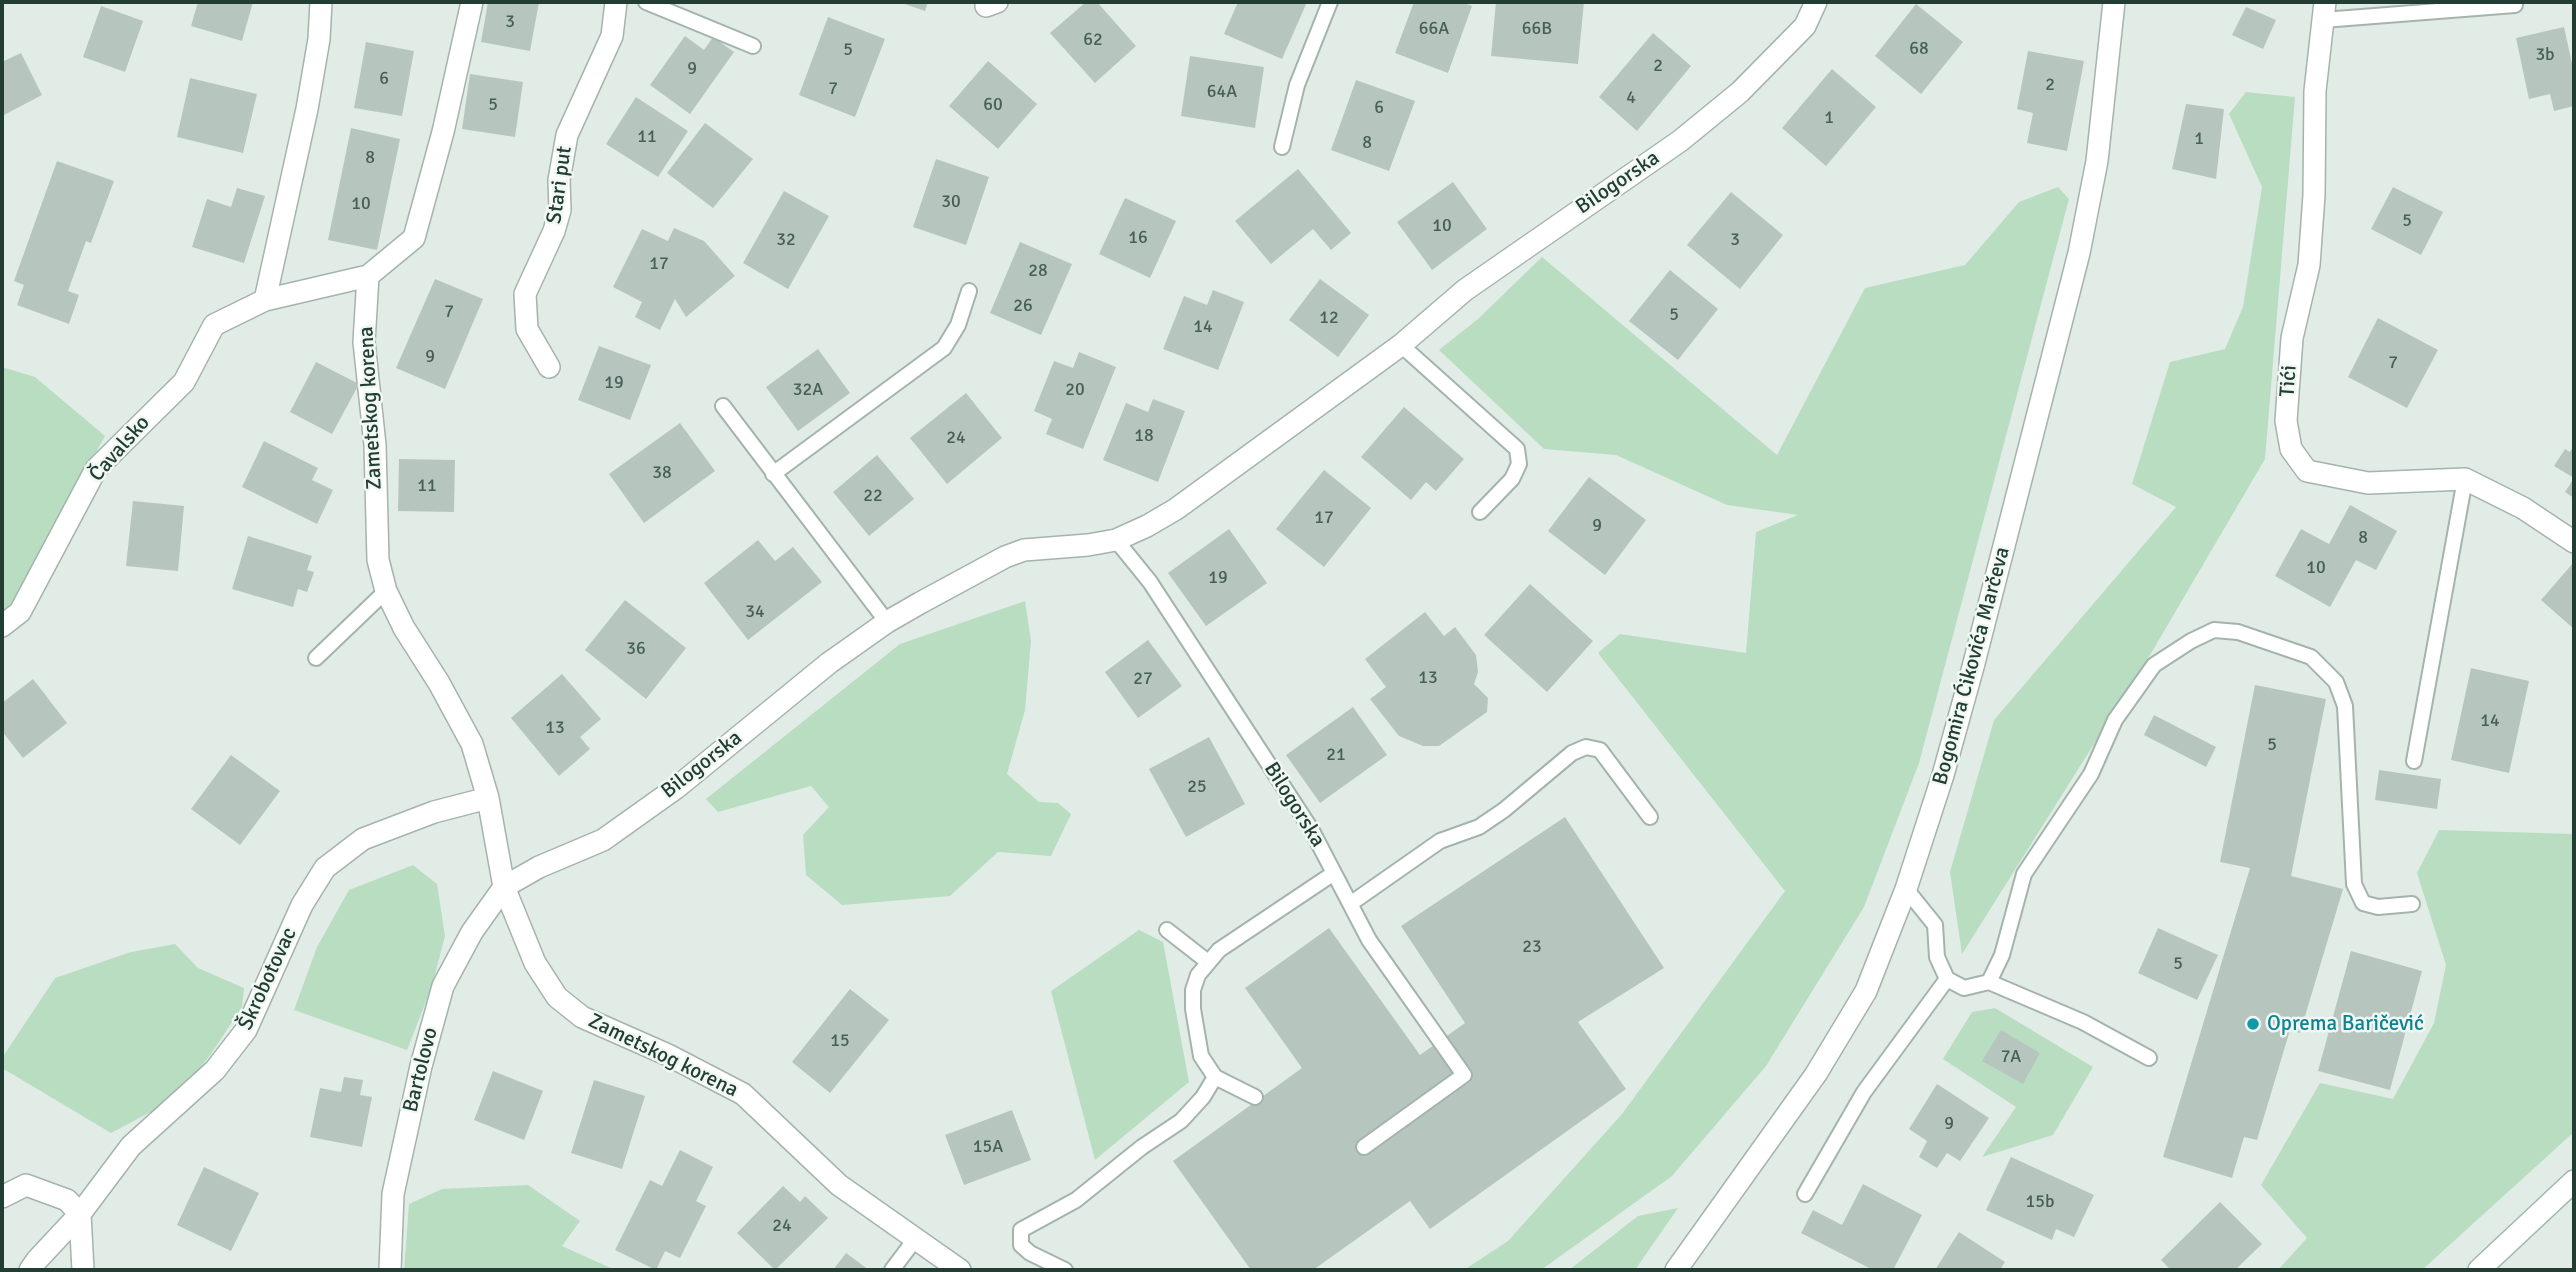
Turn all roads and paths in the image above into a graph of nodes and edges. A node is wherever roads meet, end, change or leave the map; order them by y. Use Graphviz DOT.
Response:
graph roads {
  1 [pos="321,2"];
  2 [pos="472,2"];
  3 [pos="616,2"];
  4 [pos="646,2"];
  5 [pos="1330,2"];
  6 [pos="1816,2"];
  7 [pos="2114,2"];
  8 [pos="2515,5"];
  9 [pos="2324,11"];
  10 [pos="753,46"];
  11 [pos="1282,147"];
  12 [pos="368,276"];
  13 [pos="969,291"];
  14 [pos="265,300"];
  15 [pos="1401,345"];
  16 [pos="549,367"];
  17 [pos="723,406"];
  18 [pos="773,474"];
  19 [pos="2465,478"];
  20 [pos="1480,512"];
  21 [pos="1116,540"];
  22 [pos="2574,542"];
  23 [pos="386,591"];
  24 [pos="887,622"];
  25 [pos="2,626"];
  26 [pos="316,658"];
  27 [pos="2414,761"];
  28 [pos="488,798"];
  29 [pos="1650,817"];
  30 [pos="1334,873"];
  31 [pos="504,887"];
  32 [pos="1906,889"];
  33 [pos="1350,904"];
  34 [pos="2412,904"];
  35 [pos="1167,930"];
  36 [pos="1208,962"];
  37 [pos="1947,979"];
  38 [pos="1989,982"];
  39 [pos="2149,1058"];
  40 [pos="1215,1077"];
  41 [pos="1255,1097"];
  42 [pos="1364,1147"];
  43 [pos="2574,1181"];
  44 [pos="1805,1194"];
  45 [pos="2,1197"];
  46 [pos="80,1214"];
  47 [pos="916,1238"];
  48 [pos="30,1270"];
  49 [pos="83,1270"];
  50 [pos="390,1270"];
  51 [pos="892,1270"];
  52 [pos="960,1270"];
  53 [pos="1065,1270"];
  54 [pos="1676,1270"];
  55 [pos="2479,1270"];
  1 -- 14 [label="street"];
  2 -- 12 [label="street"];
  3 -- 16 [label="street, Stari put"];
  4 -- 10 [label="lane"];
  5 -- 11 [label="lane"];
  6 -- 15 [label="street, Bilogorska"];
  7 -- 32 [label="street, Bogomira Ćikovića Marčeva"];
  8 -- 9 [label="lane"];
  9 -- 19 [label="street, Tići"];
  12 -- 14 [label="street, Čavalsko"];
  12 -- 23 [label="street, Zametskog korena"];
  13 -- 18 [label="lane"];
  14 -- 25 [label="street, Čavalsko"];
  15 -- 20 [label="lane"];
  15 -- 21 [label="street, Bilogorska"];
  17 -- 18 [label="lane"];
  18 -- 24 [label="lane"];
  19 -- 22 [label="street, Tići"];
  19 -- 27 [label="lane"];
  21 -- 24 [label="street, Bilogorska"];
  21 -- 30 [label="lane, Bilogorska"];
  23 -- 26 [label="lane"];
  23 -- 28 [label="street, Zametskog korena"];
  24 -- 31 [label="street, Bilogorska"];
  28 -- 31 [label="street, Zametskog korena"];
  28 -- 46 [label="street, Škrobotovac"];
  29 -- 33 [label="lane"];
  30 -- 33 [label="lane, Bilogorska"];
  30 -- 36 [label="lane"];
  31 -- 47 [label="street, Zametskog korena"];
  31 -- 50 [label="street, Bartolovo"];
  32 -- 37 [label="lane"];
  32 -- 54 [label="street, Bogomira Ćikovića Marčeva"];
  33 -- 42 [label="lane, Bilogorska"];
  34 -- 38 [label="lane"];
  35 -- 36 [label="lane"];
  36 -- 40 [label="lane"];
  37 -- 38 [label="lane"];
  37 -- 44 [label="lane"];
  38 -- 39 [label="lane"];
  40 -- 41 [label="lane"];
  40 -- 53 [label="lane"];
  43 -- 55 [label="street"];
  45 -- 46 [label="street"];
  46 -- 48 [label="street, Škrobotovac"];
  46 -- 49 [label="street"];
  47 -- 51 [label="lane"];
  47 -- 52 [label="street, Zametskog korena"];
}
